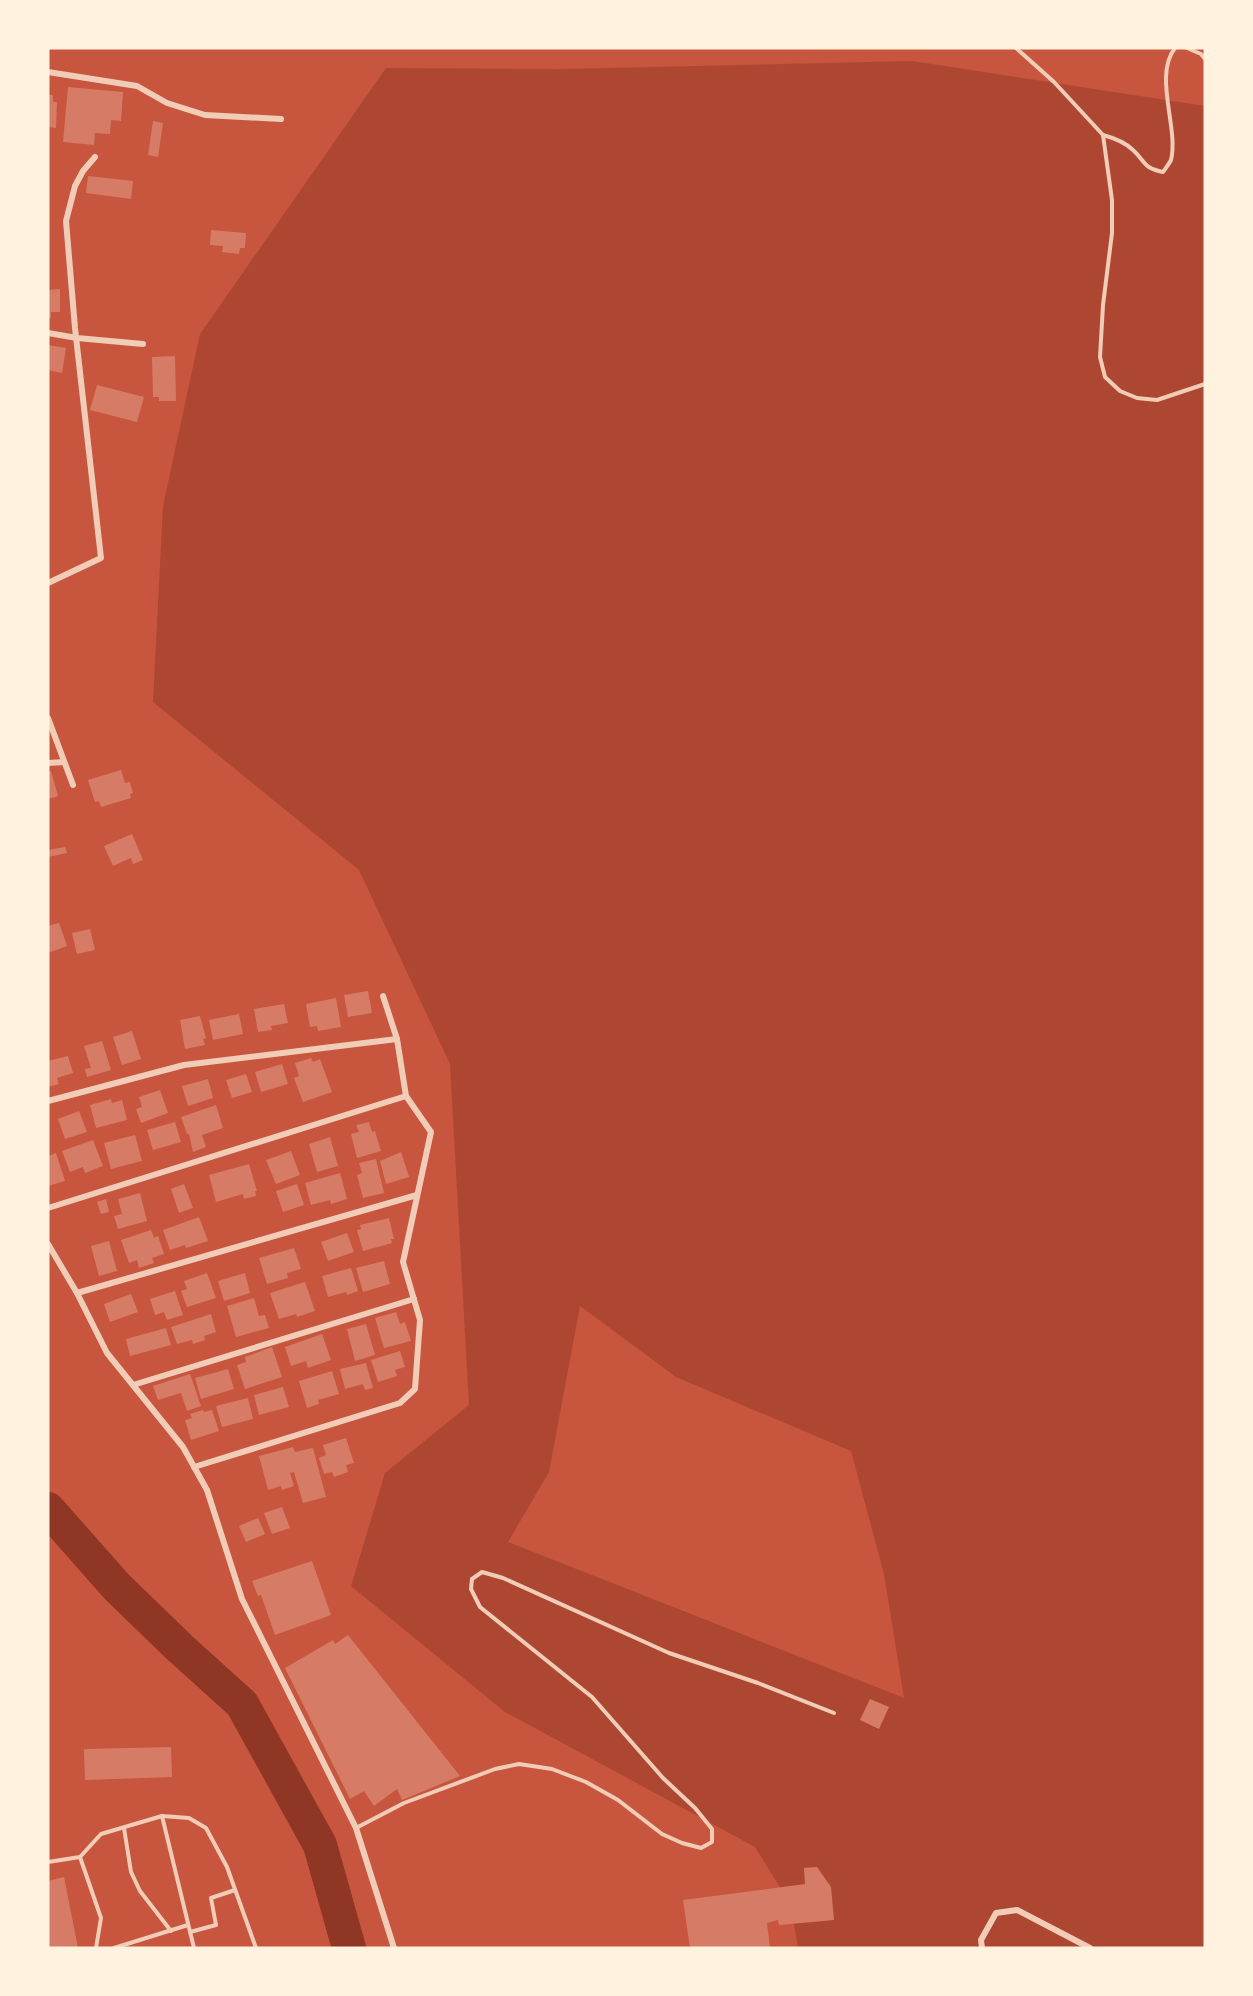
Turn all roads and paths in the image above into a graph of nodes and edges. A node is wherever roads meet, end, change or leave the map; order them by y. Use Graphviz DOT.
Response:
graph roads {
  1 [pos="1016,48"];
  2 [pos="1174,48"];
  3 [pos="1187,48"];
  4 [pos="1205,59"];
  5 [pos="48,72"];
  6 [pos="281,119"];
  7 [pos="1104,135"];
  8 [pos="95,157"];
  9 [pos="48,333"];
  10 [pos="77,338"];
  11 [pos="143,344"];
  12 [pos="1205,384"];
  13 [pos="48,583"];
  14 [pos="48,718"];
  15 [pos="64,762"];
  16 [pos="48,763"];
  17 [pos="73,785"];
  18 [pos="383,996"];
  19 [pos="397,1039"];
  20 [pos="406,1096"];
  21 [pos="48,1101"];
  22 [pos="417,1195"];
  23 [pos="48,1208"];
  24 [pos="48,1244"];
  25 [pos="77,1293"];
  26 [pos="414,1299"];
  27 [pos="133,1384"];
  28 [pos="194,1467"];
  29 [pos="834,1713"];
  30 [pos="162,1816"];
  31 [pos="124,1828"];
  32 [pos="356,1828"];
  33 [pos="80,1857"];
  34 [pos="48,1862"];
  35 [pos="235,1890"];
  36 [pos="188,1925"];
  37 [pos="171,1930"];
  38 [pos="190,1932"];
  39 [pos="96,1948"];
  40 [pos="115,1948"];
  41 [pos="194,1948"];
  42 [pos="256,1948"];
  43 [pos="394,1948"];
  44 [pos="982,1948"];
  45 [pos="1090,1948"];
  1 -- 7 [label="lane"];
  2 -- 7 [label="lane"];
  3 -- 4 [label="lane"];
  5 -- 6 [label="street"];
  7 -- 12 [label="lane"];
  8 -- 10 [label="street"];
  9 -- 10 [label="street"];
  10 -- 11 [label="street"];
  10 -- 13 [label="street"];
  14 -- 15 [label="street"];
  15 -- 16 [label="street"];
  15 -- 17 [label="street"];
  18 -- 19 [label="street"];
  19 -- 20 [label="street"];
  19 -- 21 [label="street"];
  20 -- 22 [label="street"];
  20 -- 23 [label="street"];
  22 -- 25 [label="street"];
  22 -- 26 [label="street"];
  24 -- 25 [label="street"];
  25 -- 27 [label="street"];
  26 -- 27 [label="street"];
  26 -- 28 [label="street"];
  27 -- 28 [label="street"];
  28 -- 32 [label="street"];
  29 -- 32 [label="lane"];
  30 -- 31 [label="lane"];
  30 -- 35 [label="lane"];
  30 -- 36 [label="lane"];
  31 -- 33 [label="lane"];
  31 -- 37 [label="lane"];
  32 -- 43 [label="street"];
  33 -- 34 [label="lane"];
  33 -- 39 [label="lane"];
  35 -- 38 [label="lane"];
  35 -- 42 [label="lane"];
  36 -- 37 [label="lane"];
  36 -- 38 [label="lane"];
  37 -- 40 [label="lane"];
  38 -- 41 [label="lane"];
  44 -- 45 [label="street"];
}
